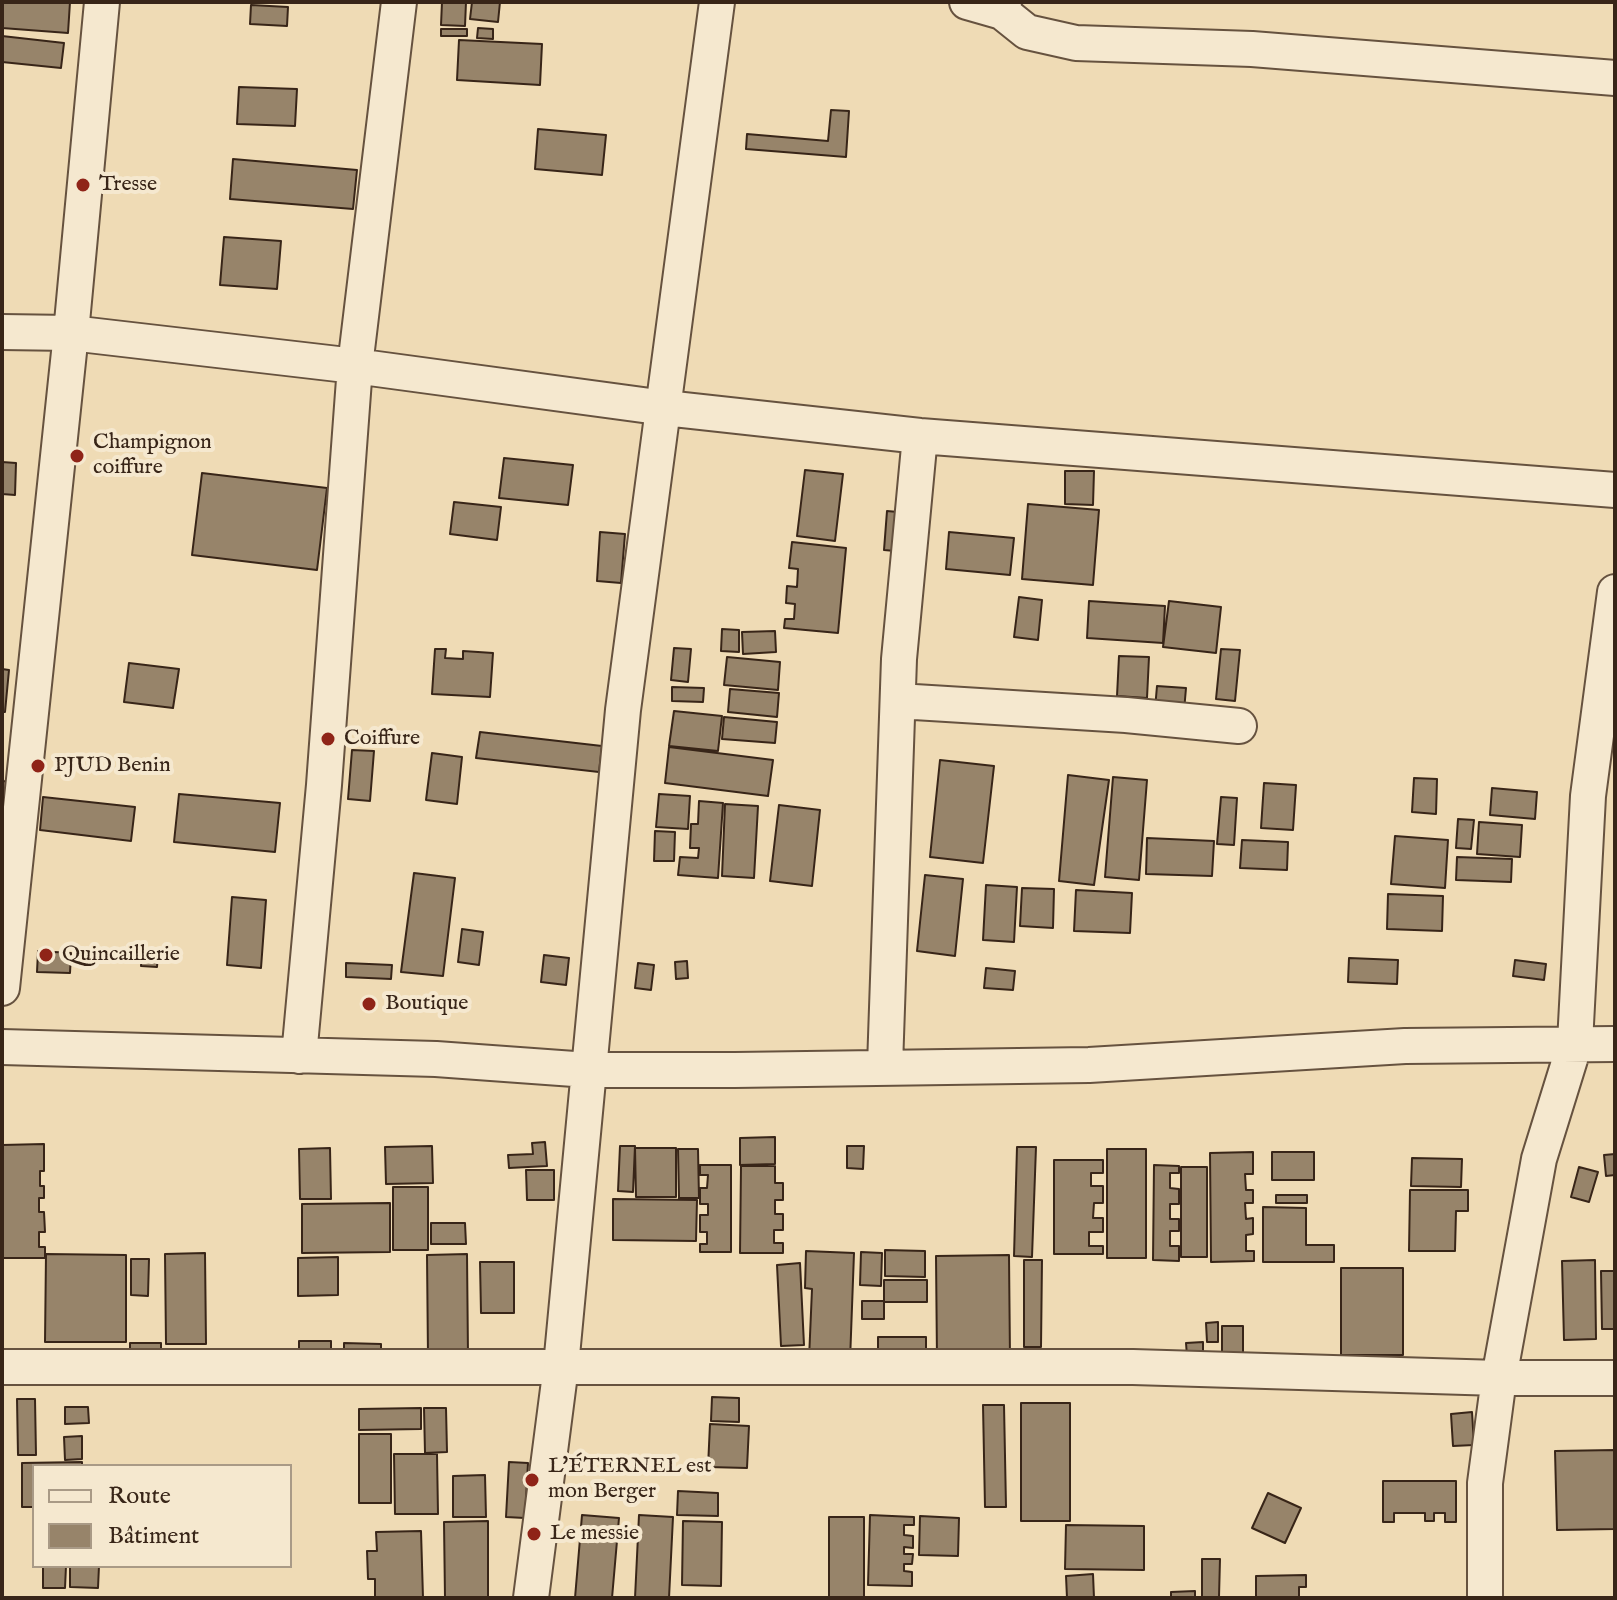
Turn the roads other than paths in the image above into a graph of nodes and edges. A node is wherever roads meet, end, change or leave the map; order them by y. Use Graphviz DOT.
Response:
graph roads {
  1 [pos="102,2"];
  2 [pos="399,2"];
  3 [pos="717,2"];
  4 [pos="967,2"];
  5 [pos="1003,7"];
  6 [pos="1615,78"];
  7 [pos="2,332"];
  8 [pos="71,333"];
  9 [pos="355,366"];
  10 [pos="665,408"];
  11 [pos="920,436"];
  12 [pos="1615,490"];
  13 [pos="1615,592"];
  14 [pos="898,701"];
  15 [pos="1239,726"];
  16 [pos="2,988"];
  17 [pos="1575,1043"];
  18 [pos="1615,1044"];
  19 [pos="2,1047"];
  20 [pos="299,1056"];
  21 [pos="885,1066"];
  22 [pos="588,1070"];
  23 [pos="561,1366"];
  24 [pos="2,1367"];
  25 [pos="1499,1378"];
  26 [pos="1615,1378"];
  27 [pos="531,1598"];
  28 [pos="1485,1598"];
  1 -- 8 [label="street"];
  2 -- 9 [label="street"];
  3 -- 10 [label="street"];
  4 -- 5 [label="street"];
  5 -- 6 [label="street"];
  7 -- 8 [label="street"];
  8 -- 9 [label="street"];
  8 -- 16 [label="street"];
  9 -- 10 [label="street"];
  9 -- 20 [label="street"];
  10 -- 11 [label="street"];
  10 -- 22 [label="street"];
  11 -- 12 [label="street"];
  11 -- 14 [label="street"];
  13 -- 17 [label="street"];
  14 -- 15 [label="street"];
  14 -- 21 [label="street"];
  17 -- 18 [label="street"];
  17 -- 21 [label="street"];
  17 -- 25 [label="street"];
  19 -- 20 [label="street"];
  20 -- 22 [label="street"];
  21 -- 22 [label="street"];
  22 -- 23 [label="street"];
  23 -- 24 [label="street"];
  23 -- 25 [label="street"];
  23 -- 27 [label="street"];
  25 -- 26 [label="street"];
  25 -- 28 [label="street"];
}
